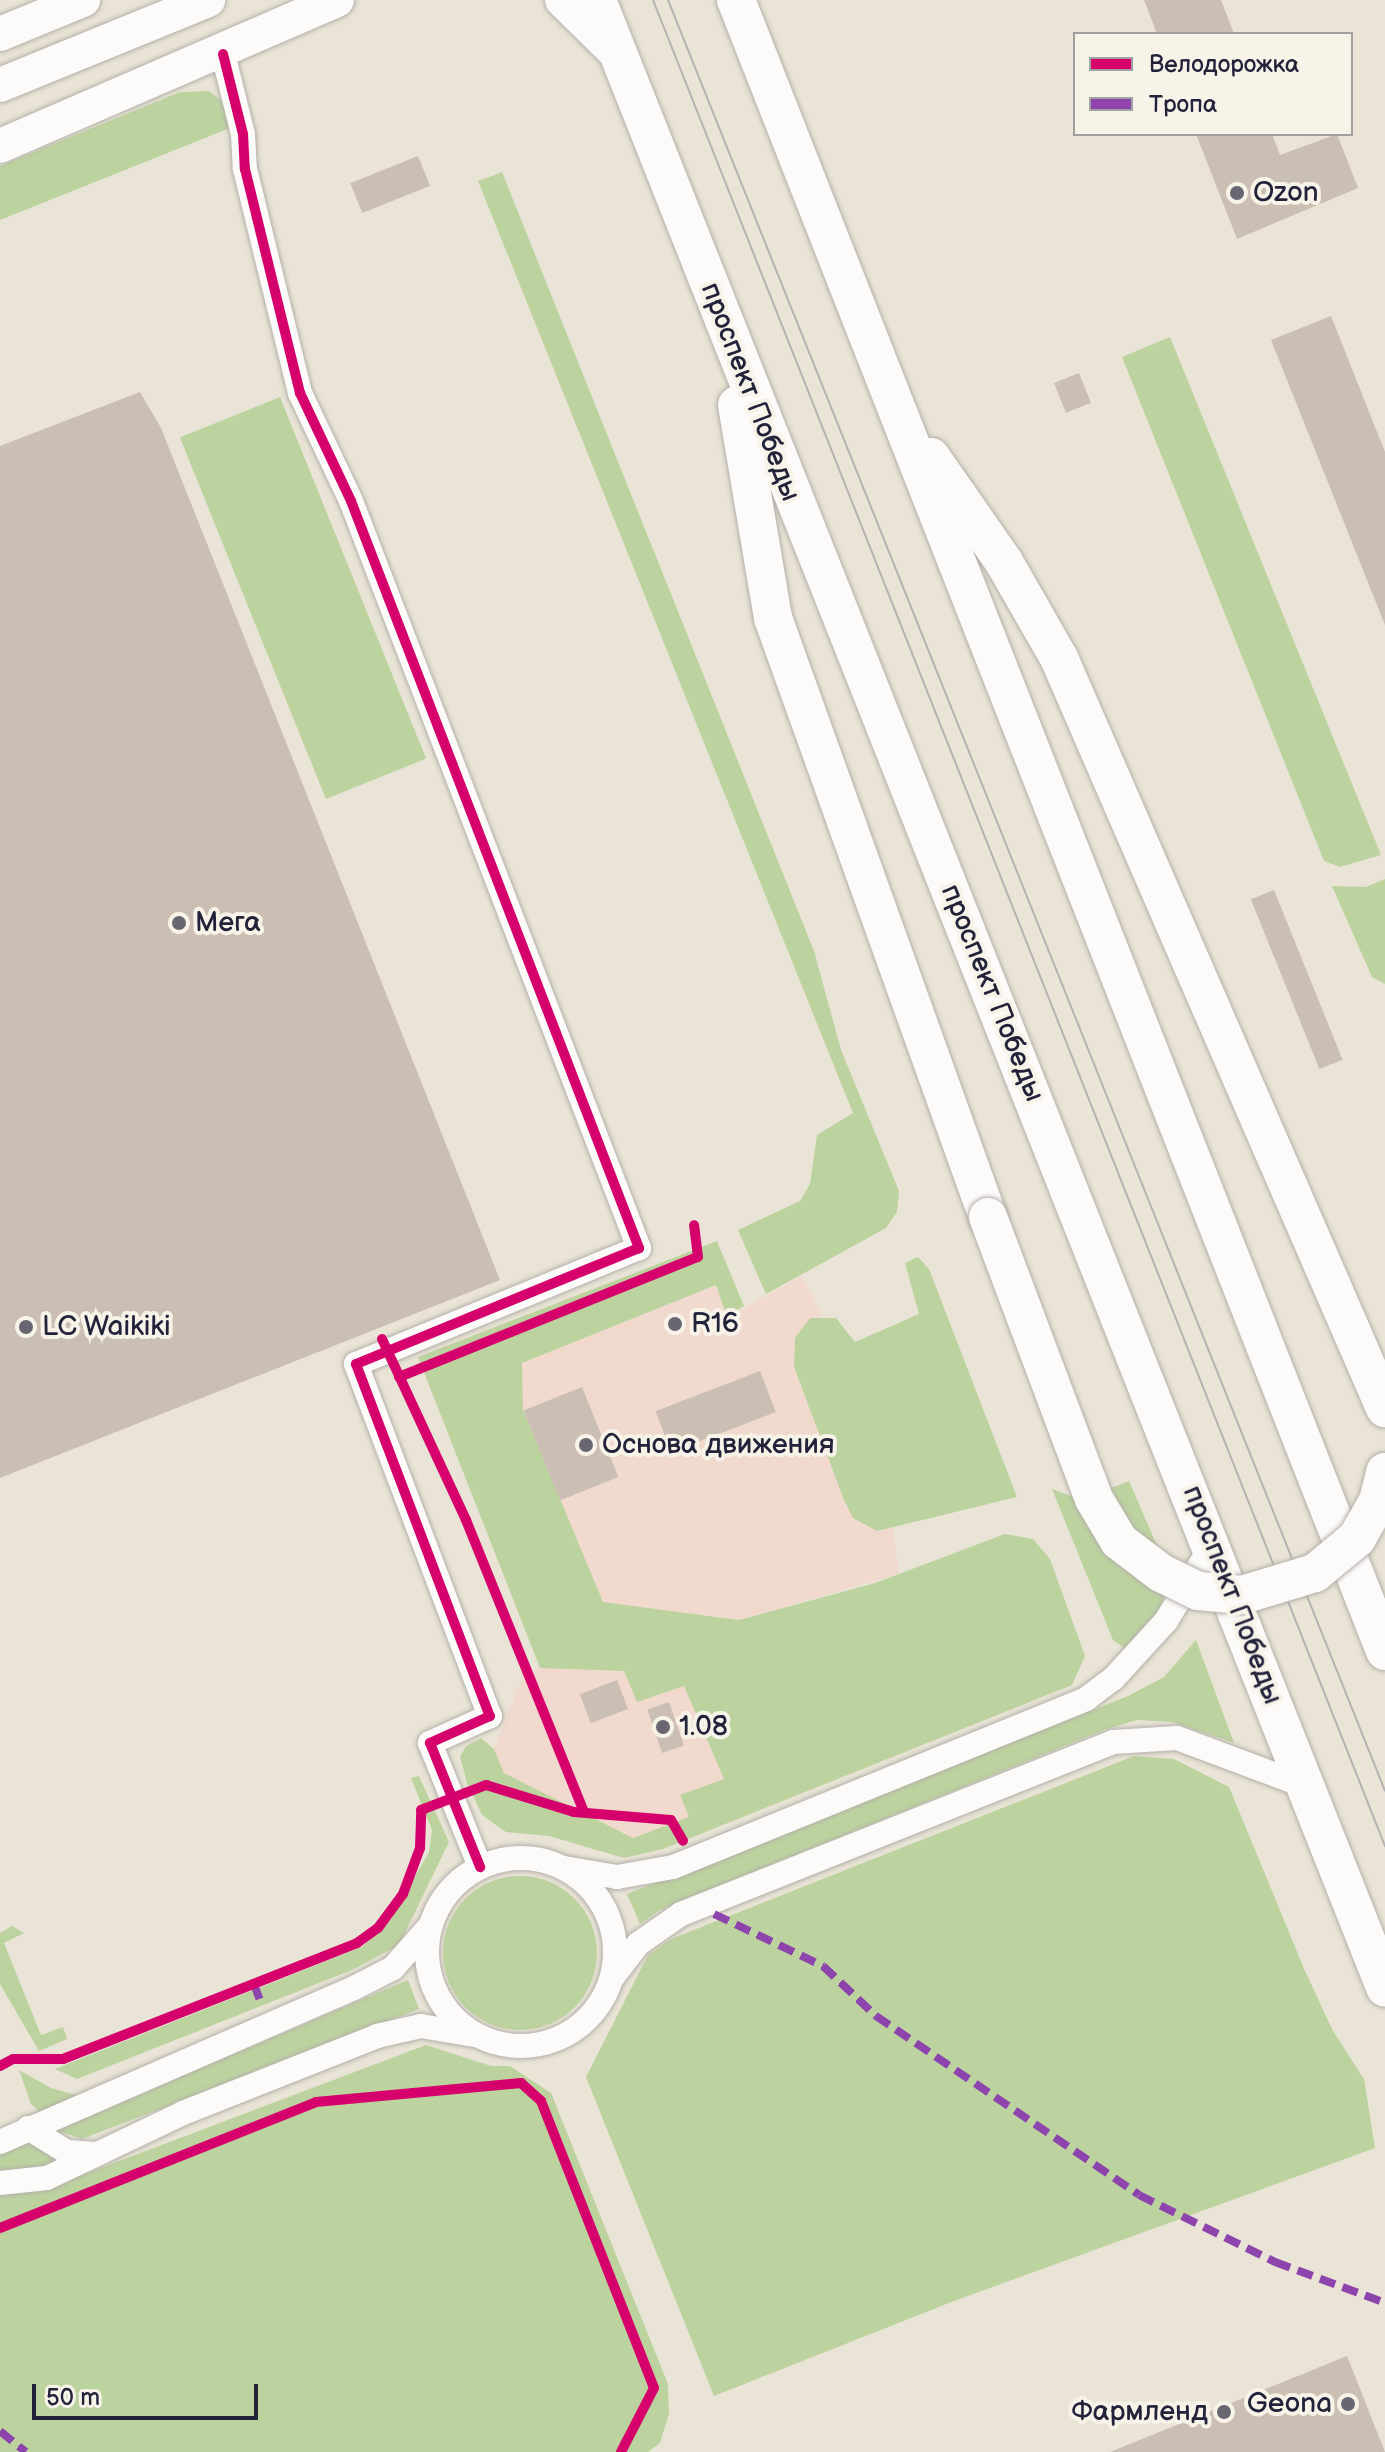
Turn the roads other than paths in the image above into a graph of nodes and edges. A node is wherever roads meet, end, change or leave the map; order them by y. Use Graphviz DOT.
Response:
graph roads {
  1 [pos="83,0"];
  2 [pos="337,0"];
  3 [pos="562,0"];
  4 [pos="597,0"];
  5 [pos="739,4"];
  6 [pos="197,5"];
  7 [pos="0,34"];
  8 [pos="223,54"];
  9 [pos="618,55"];
  10 [pos="0,85"];
  11 [pos="0,146"];
  12 [pos="725,335"];
  13 [pos="868,342"];
  14 [pos="1385,1408"];
  15 [pos="1385,1472"];
  16 [pos="1212,1545"];
  17 [pos="1385,1651"];
  18 [pos="1308,1787"];
  19 [pos="480,1867"];
  20 [pos="564,1868"];
  21 [pos="430,1926"];
  22 [pos="612,1978"];
  23 [pos="1385,1987"];
  24 [pos="477,2035"];
  25 [pos="28,2128"];
  26 [pos="0,2142"];
  27 [pos="103,2155"];
  28 [pos="0,2183"];
  1 -- 7 [label="main road"];
  2 -- 8 [label="main road"];
  3 -- 9 [label="main road"];
  4 -- 9 [label="main road, проспект Победы"];
  5 -- 13 [label="main road"];
  6 -- 10 [label="main road"];
  8 -- 11 [label="main road"];
  8 -- 19 [label="street"];
  9 -- 12 [label="main road, проспект Победы"];
  12 -- 15 [label="main road, bridge"];
  12 -- 16 [label="main road, проспект Победы"];
  13 -- 14 [label="main road"];
  13 -- 17 [label="main road"];
  16 -- 18 [label="main road, проспект Победы"];
  16 -- 20 [label="street"];
  18 -- 22 [label="street"];
  18 -- 23 [label="main road, проспект Победы"];
  19 -- 20 [label="street"];
  19 -- 21 [label="street"];
  20 -- 22 [label="street"];
  21 -- 24 [label="street"];
  21 -- 25 [label="street"];
  22 -- 24 [label="street"];
  24 -- 27 [label="street"];
  25 -- 26 [label="street"];
  25 -- 27 [label="street"];
  27 -- 28 [label="street"];
}
